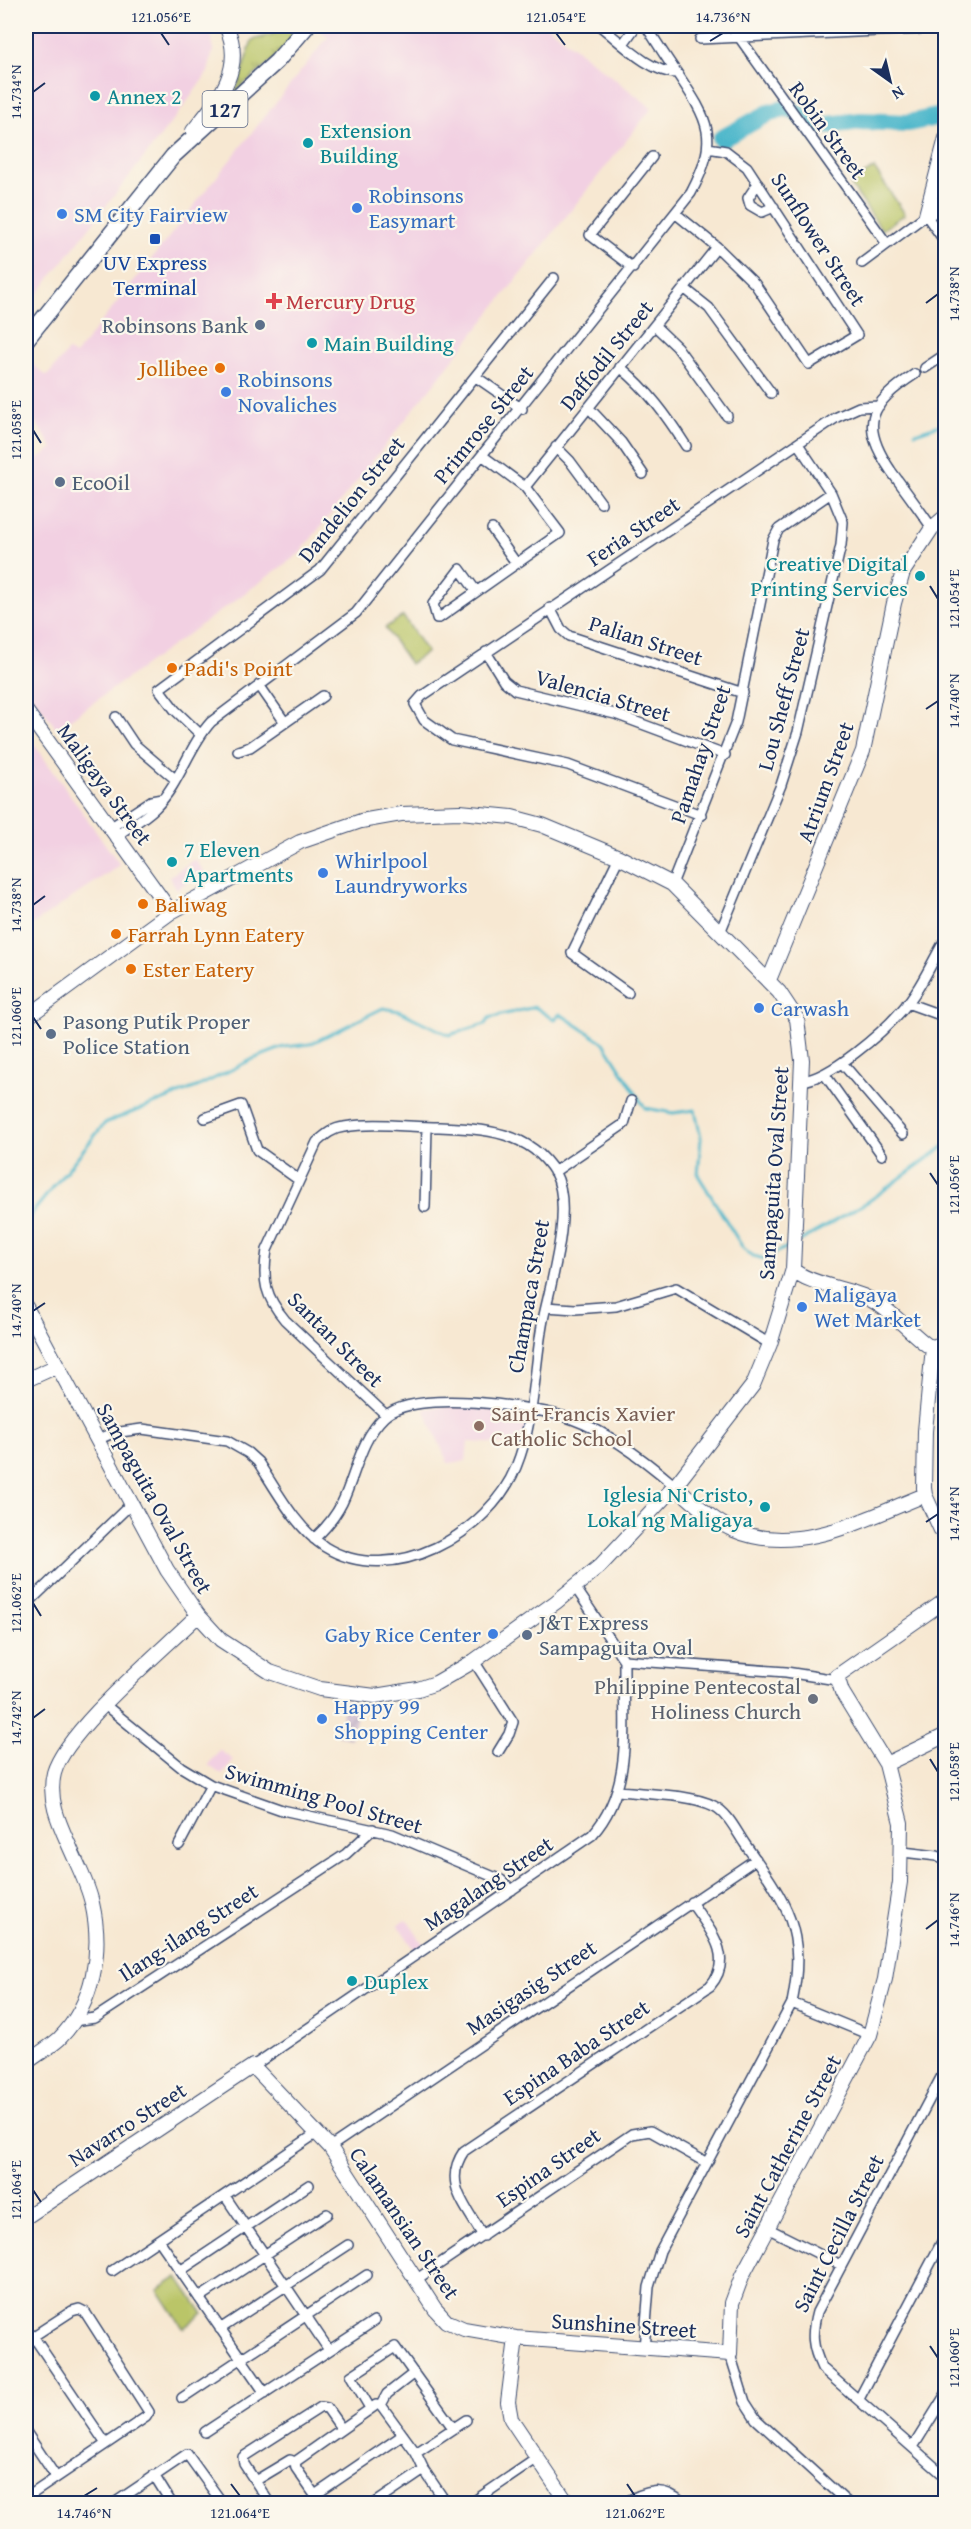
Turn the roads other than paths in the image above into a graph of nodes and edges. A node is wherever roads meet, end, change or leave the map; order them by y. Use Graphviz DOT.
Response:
graph roads {
  1 [pos="226,26"];
  2 [pos="307,26"];
  3 [pos="600,26"];
  4 [pos="636,26"];
  5 [pos="646,26"];
  6 [pos="945,28"];
  7 [pos="788,30"];
  8 [pos="739,37"];
  9 [pos="700,39"];
  10 [pos="623,44"];
  11 [pos="676,73"];
  12 [pos="945,138"];
  13 [pos="708,148"];
  14 [pos="173,156"];
  15 [pos="652,157"];
  16 [pos="758,183"];
  17 [pos="945,201"];
  18 [pos="774,207"];
  19 [pos="675,213"];
  20 [pos="926,215"];
  21 [pos="945,243"];
  22 [pos="887,244"];
  23 [pos="717,247"];
  24 [pos="862,263"];
  25 [pos="633,268"];
  26 [pos="554,278"];
  27 [pos="684,288"];
  28 [pos="655,326"];
  29 [pos="26,340"];
  30 [pos="945,354"];
  31 [pos="620,367"];
  32 [pos="925,368"];
  33 [pos="915,374"];
  34 [pos="476,377"];
  35 [pos="771,393"];
  36 [pos="879,406"];
  37 [pos="522,408"];
  38 [pos="589,408"];
  39 [pos="727,416"];
  40 [pos="798,444"];
  41 [pos="686,446"];
  42 [pos="556,447"];
  43 [pos="483,456"];
  44 [pos="643,474"];
  45 [pos="525,487"];
  46 [pos="831,493"];
  47 [pos="601,503"];
  48 [pos="945,516"];
  49 [pos="932,528"];
  50 [pos="492,529"];
  51 [pos="516,563"];
  52 [pos="476,591"];
  53 [pos="550,608"];
  54 [pos="486,652"];
  55 [pos="259,685"];
  56 [pos="743,693"];
  57 [pos="323,696"];
  58 [pos="26,711"];
  59 [pos="116,717"];
  60 [pos="284,721"];
  61 [pos="200,734"];
  62 [pos="238,751"];
  63 [pos="725,754"];
  64 [pos="175,779"];
  65 [pos="701,815"];
  66 [pos="113,832"];
  67 [pos="619,857"];
  68 [pos="674,880"];
  69 [pos="171,912"];
  70 [pos="720,930"];
  71 [pos="945,938"];
  72 [pos="769,980"];
  73 [pos="628,993"];
  74 [pos="907,1003"];
  75 [pos="945,1017"];
  76 [pos="26,1018"];
  77 [pos="842,1063"];
  78 [pos="825,1075"];
  79 [pos="801,1081"];
  80 [pos="631,1101"];
  81 [pos="205,1118"];
  82 [pos="427,1127"];
  83 [pos="903,1134"];
  84 [pos="882,1155"];
  85 [pos="554,1172"];
  86 [pos="299,1180"];
  87 [pos="425,1207"];
  88 [pos="793,1269"];
  89 [pos="26,1307"];
  90 [pos="546,1307"];
  91 [pos="770,1344"];
  92 [pos="939,1344"];
  93 [pos="57,1366"];
  94 [pos="26,1380"];
  95 [pos="529,1409"];
  96 [pos="386,1415"];
  97 [pos="97,1440"];
  98 [pos="675,1486"];
  99 [pos="925,1495"];
  100 [pos="131,1504"];
  101 [pos="314,1539"];
  102 [pos="945,1541"];
  103 [pos="575,1587"];
  104 [pos="945,1600"];
  105 [pos="26,1605"];
  106 [pos="198,1615"];
  107 [pos="624,1660"];
  108 [pos="474,1661"];
  109 [pos="837,1680"];
  110 [pos="105,1705"];
  111 [pos="945,1735"];
  112 [pos="498,1752"];
  113 [pos="886,1764"];
  114 [pos="211,1785"];
  115 [pos="619,1791"];
  116 [pos="374,1829"];
  117 [pos="179,1845"];
  118 [pos="903,1852"];
  119 [pos="756,1859"];
  120 [pos="945,1861"];
  121 [pos="512,1890"];
  122 [pos="691,1902"];
  123 [pos="792,2003"];
  124 [pos="73,2021"];
  125 [pos="870,2035"];
  126 [pos="26,2063"];
  127 [pos="253,2066"];
  128 [pos="945,2068"];
  129 [pos="316,2133"];
  130 [pos="330,2147"];
  131 [pos="707,2163"];
  132 [pos="309,2185"];
  133 [pos="225,2196"];
  134 [pos="327,2214"];
  135 [pos="26,2217"];
  136 [pos="246,2227"];
  137 [pos="767,2228"];
  138 [pos="945,2234"];
  139 [pos="483,2236"];
  140 [pos="159,2240"];
  141 [pos="348,2245"];
  142 [pos="265,2255"];
  143 [pos="841,2265"];
  144 [pos="112,2271"];
  145 [pos="180,2271"];
  146 [pos="368,2275"];
  147 [pos="417,2279"];
  148 [pos="286,2286"];
  149 [pos="199,2298"];
  150 [pos="306,2316"];
  151 [pos="374,2321"];
  152 [pos="220,2329"];
  153 [pos="29,2338"];
  154 [pos="516,2338"];
  155 [pos="644,2349"];
  156 [pos="329,2350"];
  157 [pos="730,2354"];
  158 [pos="241,2359"];
  159 [pos="414,2373"];
  160 [pos="265,2393"];
  161 [pos="945,2394"];
  162 [pos="182,2398"];
  163 [pos="859,2399"];
  164 [pos="381,2405"];
  165 [pos="370,2408"];
  166 [pos="466,2420"];
  167 [pos="341,2428"];
  168 [pos="453,2428"];
  169 [pos="26,2432"];
  170 [pos="205,2432"];
  171 [pos="403,2435"];
  172 [pos="106,2444"];
  173 [pos="913,2447"];
  174 [pos="416,2453"];
  175 [pos="536,2459"];
  176 [pos="295,2462"];
  177 [pos="424,2470"];
  178 [pos="154,2475"];
  179 [pos="56,2477"];
  180 [pos="945,2477"];
  181 [pos="255,2481"];
  182 [pos="315,2495"];
  183 [pos="26,2498"];
  184 [pos="562,2502"];
  185 [pos="113,2504"];
  186 [pos="172,2504"];
  187 [pos="223,2504"];
  188 [pos="270,2504"];
  189 [pos="321,2504"];
  190 [pos="374,2504"];
  191 [pos="447,2504"];
  192 [pos="470,2504"];
  193 [pos="624,2504"];
  194 [pos="684,2504"];
  195 [pos="849,2504"];
  1 -- 14 [label="street"];
  2 -- 14 [label="main road, 127"];
  3 -- 10 [label="street"];
  4 -- 10 [label="street"];
  5 -- 11 [label="street, Primrose Street"];
  6 -- 7 [label="street"];
  7 -- 8 [label="street"];
  8 -- 9 [label="street"];
  8 -- 22 [label="street, Robin Street"];
  10 -- 11 [label="street"];
  11 -- 13 [label="street, Primrose Street"];
  12 -- 20 [label="street"];
  13 -- 16 [label="street, Sunflower Street"];
  13 -- 19 [label="street, Primrose Street"];
  14 -- 29 [label="main road, 127"];
  15 -- 25 [label="street"];
  16 -- 18 [label="street, Sunflower Street"];
  16 -- 18 [label="street"];
  17 -- 20 [label="street"];
  18 -- 23 [label="street, Sunflower Street"];
  19 -- 23 [label="street, Sunflower Street"];
  19 -- 25 [label="street, Primrose Street"];
  20 -- 21 [label="street"];
  20 -- 22 [label="street"];
  22 -- 24 [label="street"];
  23 -- 27 [label="street, Daffodil Street"];
  25 -- 37 [label="street, Primrose Street"];
  26 -- 34 [label="street, Dandelion Street"];
  27 -- 28 [label="street, Daffodil Street"];
  27 -- 35 [label="street"];
  28 -- 31 [label="street, Daffodil Street"];
  28 -- 39 [label="street"];
  30 -- 32 [label="street"];
  31 -- 38 [label="street, Daffodil Street"];
  31 -- 41 [label="street"];
  33 -- 36 [label="street"];
  34 -- 37 [label="street"];
  34 -- 61 [label="street, Dandelion Street"];
  36 -- 40 [label="street, Feria Street"];
  36 -- 49 [label="street"];
  37 -- 43 [label="street, Primrose Street"];
  38 -- 42 [label="street, Daffodil Street"];
  38 -- 44 [label="street"];
  40 -- 46 [label="street, Lou Sheff Street"];
  40 -- 53 [label="street, Feria Street"];
  42 -- 45 [label="street, Daffodil Street"];
  42 -- 47 [label="street"];
  43 -- 45 [label="street"];
  43 -- 55 [label="street, Primrose Street"];
  45 -- 51 [label="street"];
  46 -- 56 [label="street, Pamahay Street"];
  46 -- 70 [label="street, Lou Sheff Street"];
  48 -- 49 [label="street, Atrium Street"];
  49 -- 72 [label="street, Atrium Street"];
  50 -- 51 [label="street"];
  51 -- 52 [label="street"];
  52 -- 52 [label="street"];
  53 -- 54 [label="street, Feria Street"];
  53 -- 56 [label="street, Palian Street"];
  54 -- 63 [label="street, Valencia Street"];
  54 -- 65 [label="street, Feria Street"];
  55 -- 60 [label="street"];
  55 -- 61 [label="street, Primrose Street"];
  56 -- 63 [label="street, Pamahay Street"];
  57 -- 60 [label="street"];
  58 -- 66 [label="street, Maligaya Street"];
  59 -- 64 [label="street"];
  60 -- 62 [label="street"];
  61 -- 64 [label="street, Primrose Street"];
  63 -- 65 [label="street, Pamahay Street"];
  64 -- 66 [label="street, Primrose Street"];
  65 -- 68 [label="street, Pamahay Street"];
  66 -- 69 [label="street, Maligaya Street"];
  67 -- 68 [label="street, Sampaguita Oval Street"];
  67 -- 69 [label="street, Sampaguita Oval Street"];
  67 -- 73 [label="street"];
  68 -- 70 [label="street, Sampaguita Oval Street"];
  69 -- 76 [label="street, Sampaguita Oval Street"];
  70 -- 72 [label="street, Sampaguita Oval Street"];
  71 -- 74 [label="street"];
  72 -- 79 [label="street, Sampaguita Oval Street"];
  74 -- 75 [label="street"];
  74 -- 77 [label="street"];
  77 -- 78 [label="street"];
  77 -- 83 [label="street"];
  78 -- 79 [label="street"];
  78 -- 84 [label="street"];
  79 -- 88 [label="street, Sampaguita Oval Street"];
  80 -- 85 [label="street"];
  81 -- 86 [label="street"];
  82 -- 85 [label="street, Champaca Street"];
  82 -- 86 [label="street, Champaca Street"];
  82 -- 87 [label="street"];
  85 -- 90 [label="street, Champaca Street"];
  86 -- 96 [label="street, Santan Street"];
  88 -- 91 [label="street, Sampaguita Oval Street"];
  88 -- 92 [label="street"];
  89 -- 93 [label="street, Sampaguita Oval Street"];
  90 -- 91 [label="street"];
  90 -- 95 [label="street, Champaca Street"];
  91 -- 98 [label="street, Sampaguita Oval Street"];
  92 -- 99 [label="street"];
  93 -- 94 [label="street"];
  93 -- 97 [label="street, Sampaguita Oval Street"];
  95 -- 96 [label="street"];
  95 -- 98 [label="street"];
  95 -- 101 [label="street, Champaca Street"];
  96 -- 101 [label="street"];
  97 -- 100 [label="street, Sampaguita Oval Street"];
  97 -- 101 [label="street, Champaca Street"];
  98 -- 99 [label="street"];
  98 -- 103 [label="street, Sampaguita Oval Street"];
  99 -- 102 [label="street"];
  100 -- 105 [label="street"];
  100 -- 106 [label="street, Sampaguita Oval Street"];
  103 -- 107 [label="street"];
  103 -- 108 [label="street, Sampaguita Oval Street"];
  104 -- 109 [label="street"];
  106 -- 108 [label="street, Sampaguita Oval Street"];
  106 -- 110 [label="street"];
  107 -- 109 [label="street"];
  107 -- 115 [label="street, Magalang Street"];
  108 -- 112 [label="street"];
  109 -- 113 [label="street, Saint Catherine Street"];
  110 -- 114 [label="street, Swimming Pool Street"];
  110 -- 124 [label="street"];
  111 -- 113 [label="street"];
  113 -- 118 [label="street, Saint Catherine Street"];
  114 -- 116 [label="street, Swimming Pool Street"];
  114 -- 117 [label="street"];
  115 -- 119 [label="street"];
  115 -- 121 [label="street, Magalang Street"];
  116 -- 121 [label="street, Swimming Pool Street"];
  116 -- 124 [label="street, Ilang-ilang Street"];
  118 -- 120 [label="street"];
  118 -- 125 [label="street, Saint Catherine Street"];
  119 -- 122 [label="street, Masigasig Street"];
  119 -- 123 [label="street"];
  121 -- 127 [label="street, Magalang Street"];
  122 -- 130 [label="street, Masigasig Street"];
  122 -- 139 [label="street, Espina Baba Street"];
  123 -- 125 [label="street"];
  123 -- 131 [label="street"];
  124 -- 126 [label="street"];
  125 -- 137 [label="street, Saint Catherine Street"];
  127 -- 129 [label="street, Calamansian Street"];
  127 -- 135 [label="street, Navarro Street"];
  128 -- 143 [label="street, Saint Cecilla Street"];
  129 -- 130 [label="street, Calamansian Street"];
  129 -- 133 [label="street"];
  130 -- 147 [label="street, Calamansian Street"];
  131 -- 139 [label="street, Espina Street"];
  131 -- 155 [label="street"];
  132 -- 136 [label="street"];
  133 -- 136 [label="street"];
  133 -- 140 [label="street"];
  134 -- 142 [label="street"];
  136 -- 142 [label="street"];
  136 -- 145 [label="street"];
  137 -- 143 [label="street"];
  137 -- 157 [label="street, Saint Catherine Street"];
  138 -- 163 [label="street"];
  139 -- 147 [label="street, Espina Street"];
  140 -- 144 [label="street"];
  140 -- 145 [label="street"];
  141 -- 148 [label="street"];
  142 -- 148 [label="street"];
  142 -- 149 [label="street"];
  143 -- 163 [label="street, Saint Cecilla Street"];
  145 -- 149 [label="street"];
  146 -- 150 [label="street"];
  147 -- 154 [label="street, Calamansian Street"];
  148 -- 150 [label="street"];
  148 -- 152 [label="street"];
  149 -- 152 [label="street"];
  150 -- 156 [label="street"];
  150 -- 158 [label="street"];
  151 -- 156 [label="street"];
  152 -- 158 [label="street"];
  153 -- 172 [label="street"];
  153 -- 172 [label="street"];
  154 -- 155 [label="street, Sunshine Street"];
  154 -- 175 [label="street"];
  155 -- 157 [label="street, Sunshine Street"];
  156 -- 160 [label="street"];
  157 -- 195 [label="street, Saint Catherine Street"];
  158 -- 160 [label="street"];
  158 -- 162 [label="street"];
  159 -- 164 [label="street"];
  159 -- 165 [label="street"];
  159 -- 168 [label="street"];
  160 -- 170 [label="street"];
  161 -- 173 [label="street"];
  163 -- 173 [label="street, Saint Cecilla Street"];
  164 -- 165 [label="street"];
  164 -- 171 [label="street"];
  165 -- 167 [label="street"];
  166 -- 168 [label="street"];
  167 -- 176 [label="street"];
  167 -- 181 [label="street"];
  168 -- 174 [label="street"];
  169 -- 179 [label="street"];
  171 -- 174 [label="street"];
  171 -- 182 [label="street"];
  172 -- 179 [label="street"];
  173 -- 180 [label="street, Saint Cecilla Street"];
  174 -- 177 [label="street"];
  175 -- 184 [label="street"];
  175 -- 192 [label="street"];
  176 -- 181 [label="street"];
  176 -- 182 [label="street"];
  177 -- 190 [label="street"];
  177 -- 191 [label="street"];
  178 -- 185 [label="street"];
  178 -- 186 [label="street"];
  178 -- 187 [label="street"];
  179 -- 183 [label="street"];
  181 -- 188 [label="street"];
  182 -- 189 [label="street"];
  193 -- 194 [label="street"];
}
